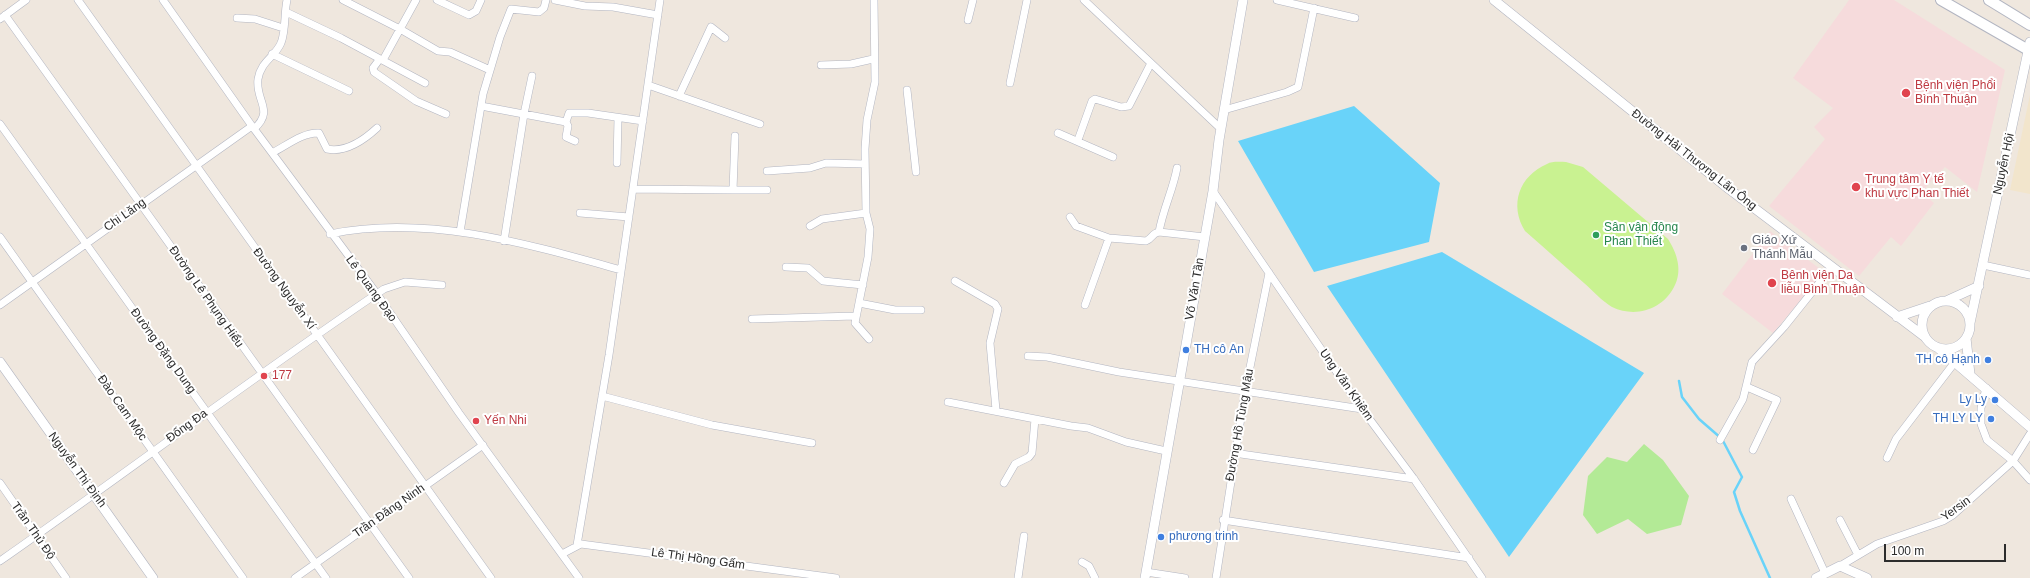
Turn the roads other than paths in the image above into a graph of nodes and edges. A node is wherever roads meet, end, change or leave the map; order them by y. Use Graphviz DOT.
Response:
graph roads {
  1 [pos="26,0"];
  2 [pos="78,0"];
  3 [pos="163,0"];
  4 [pos="287,0"];
  5 [pos="343,0"];
  6 [pos="416,0"];
  7 [pos="437,0"];
  8 [pos="481,0"];
  9 [pos="546,0"];
  10 [pos="555,0"];
  11 [pos="660,0"];
  12 [pos="874,0"];
  13 [pos="973,0"];
  14 [pos="1027,0"];
  15 [pos="1084,0"];
  16 [pos="1243,0"];
  17 [pos="1277,0"];
  18 [pos="1494,0"];
  19 [pos="1940,0"];
  20 [pos="1989,0"];
  21 [pos="1314,8"];
  22 [pos="286,12"];
  23 [pos="658,15"];
  24 [pos="2,17"];
  25 [pos="237,18"];
  26 [pos="1355,18"];
  27 [pos="968,20"];
  28 [pos="2030,25"];
  29 [pos="283,28"];
  30 [pos="400,28"];
  31 [pos="725,38"];
  32 [pos="2029,48"];
  33 [pos="272,54"];
  34 [pos="873,59"];
  35 [pos="381,60"];
  36 [pos="1151,63"];
  37 [pos="821,65"];
  38 [pos="490,70"];
  39 [pos="532,76"];
  40 [pos="425,83"];
  41 [pos="1010,83"];
  42 [pos="648,85"];
  43 [pos="907,90"];
  44 [pos="349,92"];
  45 [pos="679,96"];
  46 [pos="481,106"];
  47 [pos="1224,110"];
  48 [pos="446,114"];
  49 [pos="524,114"];
  50 [pos="618,118"];
  51 [pos="643,121"];
  52 [pos="566,122"];
  53 [pos="0,124"];
  54 [pos="760,124"];
  55 [pos="253,128"];
  56 [pos="377,128"];
  57 [pos="1221,129"];
  58 [pos="1058,133"];
  59 [pos="735,136"];
  60 [pos="1078,140"];
  61 [pos="574,141"];
  62 [pos="272,153"];
  63 [pos="1113,157"];
  64 [pos="617,162"];
  65 [pos="865,164"];
  66 [pos="195,165"];
  67 [pos="1177,168"];
  68 [pos="767,171"];
  69 [pos="916,172"];
  70 [pos="633,189"];
  71 [pos="733,190"];
  72 [pos="767,190"];
  73 [pos="1213,191"];
  74 [pos="140,204"];
  75 [pos="580,213"];
  76 [pos="866,213"];
  77 [pos="629,217"];
  78 [pos="1070,217"];
  79 [pos="810,226"];
  80 [pos="460,232"];
  81 [pos="1159,232"];
  82 [pos="330,234"];
  83 [pos="0,237"];
  84 [pos="1205,237"];
  85 [pos="1109,238"];
  86 [pos="504,241"];
  87 [pos="84,243"];
  88 [pos="1983,266"];
  89 [pos="786,267"];
  90 [pos="1832,267"];
  91 [pos="621,270"];
  92 [pos="1269,273"];
  93 [pos="2030,275"];
  94 [pos="955,281"];
  95 [pos="31,282"];
  96 [pos="442,285"];
  97 [pos="863,285"];
  98 [pos="1979,286"];
  99 [pos="377,294"];
  100 [pos="1946,301"];
  101 [pos="859,303"];
  102 [pos="0,304"];
  103 [pos="1085,305"];
  104 [pos="1932,305"];
  105 [pos="921,310"];
  106 [pos="855,316"];
  107 [pos="1898,317"];
  108 [pos="752,319"];
  109 [pos="1970,323"];
  110 [pos="316,335"];
  111 [pos="1925,337"];
  112 [pos="1966,338"];
  113 [pos="869,339"];
  114 [pos="1937,347"];
  115 [pos="1028,356"];
  116 [pos="0,362"];
  117 [pos="1955,362"];
  118 [pos="260,374"];
  119 [pos="1970,374"];
  120 [pos="1178,381"];
  121 [pos="1746,387"];
  122 [pos="1986,388"];
  123 [pos="1245,392"];
  124 [pos="602,396"];
  125 [pos="948,402"];
  126 [pos="1362,409"];
  127 [pos="996,410"];
  128 [pos="207,412"];
  129 [pos="1035,419"];
  130 [pos="2030,427"];
  131 [pos="2030,434"];
  132 [pos="1720,440"];
  133 [pos="812,443"];
  134 [pos="483,445"];
  135 [pos="1754,450"];
  136 [pos="1166,451"];
  137 [pos="153,452"];
  138 [pos="1234,453"];
  139 [pos="1888,458"];
  140 [pos="2013,461"];
  141 [pos="1414,479"];
  142 [pos="2030,480"];
  143 [pos="1004,482"];
  144 [pos="0,483"];
  145 [pos="425,486"];
  146 [pos="94,495"];
  147 [pos="1791,499"];
  148 [pos="1223,520"];
  149 [pos="1840,520"];
  150 [pos="370,525"];
  151 [pos="37,535"];
  152 [pos="1024,536"];
  153 [pos="577,545"];
  154 [pos="562,554"];
  155 [pos="1858,555"];
  156 [pos="1469,558"];
  157 [pos="0,561"];
  158 [pos="1082,562"];
  159 [pos="316,564"];
  160 [pos="1840,566"];
  161 [pos="1825,573"];
  162 [pos="784,574"];
  163 [pos="1145,575"];
  164 [pos="66,578"];
  165 [pos="153,578"];
  166 [pos="244,578"];
  167 [pos="295,578"];
  168 [pos="326,578"];
  169 [pos="409,578"];
  170 [pos="491,578"];
  171 [pos="579,578"];
  172 [pos="836,578"];
  173 [pos="1018,578"];
  174 [pos="1095,578"];
  175 [pos="1185,578"];
  176 [pos="1216,578"];
  177 [pos="1482,578"];
  178 [pos="1816,578"];
  179 [pos="1867,578"];
  1 -- 24 [label="street"];
  2 -- 66 [label="street, Đường Nguyễn Xí"];
  3 -- 55 [label="street, Lê Quang Đạo"];
  4 -- 22 [label="street"];
  5 -- 30 [label="street"];
  6 -- 30 [label="street"];
  7 -- 8 [label="street"];
  9 -- 38 [label="street"];
  10 -- 23 [label="street"];
  11 -- 23 [label="street"];
  12 -- 34 [label="street"];
  13 -- 27 [label="street"];
  14 -- 41 [label="street"];
  15 -- 36 [label="street"];
  16 -- 47 [label="street, Võ Văn Tần"];
  17 -- 21 [label="street"];
  18 -- 90 [label="street, Đường Hải Thượng Lãn Ông"];
  19 -- 32 [label="main road"];
  20 -- 28 [label="main road"];
  21 -- 26 [label="street"];
  21 -- 47 [label="street"];
  22 -- 29 [label="street"];
  22 -- 35 [label="street"];
  23 -- 42 [label="street"];
  24 -- 74 [label="street, Đường Lê Phụng Hiểu"];
  25 -- 29 [label="street"];
  29 -- 33 [label="street"];
  30 -- 35 [label="street"];
  30 -- 38 [label="street"];
  31 -- 45 [label="street"];
  32 -- 88 [label="street, Nguyễn Hội"];
  33 -- 44 [label="street"];
  33 -- 55 [label="street"];
  34 -- 37 [label="street"];
  34 -- 65 [label="street"];
  35 -- 40 [label="street"];
  35 -- 48 [label="street"];
  36 -- 57 [label="street"];
  36 -- 60 [label="street"];
  38 -- 46 [label="street"];
  39 -- 49 [label="street"];
  42 -- 45 [label="street"];
  42 -- 51 [label="street"];
  43 -- 69 [label="street"];
  45 -- 54 [label="street"];
  46 -- 49 [label="street"];
  46 -- 80 [label="street"];
  47 -- 57 [label="street, Võ Văn Tần"];
  49 -- 52 [label="street"];
  49 -- 86 [label="street"];
  50 -- 51 [label="street"];
  50 -- 52 [label="street"];
  50 -- 64 [label="street"];
  51 -- 70 [label="street"];
  52 -- 61 [label="street"];
  53 -- 87 [label="street, Đường Đặng Dung"];
  55 -- 62 [label="street, Lê Quang Đạo"];
  55 -- 66 [label="street, Chi Lăng"];
  56 -- 62 [label="street"];
  57 -- 73 [label="street, Võ Văn Tần"];
  58 -- 60 [label="street"];
  59 -- 71 [label="street"];
  60 -- 63 [label="street"];
  62 -- 82 [label="street, Lê Quang Đạo"];
  65 -- 68 [label="street"];
  65 -- 76 [label="street"];
  66 -- 74 [label="street, Chi Lăng"];
  66 -- 110 [label="street, Đường Nguyễn Xí"];
  67 -- 81 [label="street"];
  70 -- 71 [label="street"];
  70 -- 77 [label="street"];
  71 -- 72 [label="street"];
  73 -- 84 [label="street, Võ Văn Tần"];
  73 -- 92 [label="street, Ung Văn Khiêm"];
  74 -- 87 [label="street, Chi Lăng"];
  74 -- 118 [label="street, Đường Lê Phụng Hiểu"];
  75 -- 77 [label="street"];
  76 -- 79 [label="street"];
  76 -- 97 [label="street"];
  77 -- 91 [label="street"];
  78 -- 85 [label="street"];
  80 -- 82 [label="street"];
  80 -- 86 [label="street"];
  81 -- 84 [label="street"];
  81 -- 85 [label="street"];
  82 -- 99 [label="street, Lê Quang Đạo"];
  83 -- 95 [label="street, Đào Cam Mộc"];
  84 -- 120 [label="street, Võ Văn Tần"];
  85 -- 103 [label="street"];
  86 -- 91 [label="street"];
  87 -- 95 [label="street, Chi Lăng"];
  87 -- 128 [label="street, Đường Đặng Dung"];
  88 -- 93 [label="street"];
  88 -- 98 [label="street, Nguyễn Hội"];
  89 -- 97 [label="street"];
  90 -- 107 [label="street, Đường Hải Thượng Lãn Ông"];
  90 -- 121 [label="street"];
  91 -- 124 [label="street"];
  92 -- 123 [label="street, Đường Hồ Tùng Mậu"];
  92 -- 126 [label="street, Ung Văn Khiêm"];
  94 -- 127 [label="street"];
  95 -- 102 [label="street, Chi Lăng"];
  95 -- 137 [label="street, Đào Cam Mộc"];
  96 -- 99 [label="street, Đống Đa"];
  97 -- 101 [label="street"];
  98 -- 100 [label="street"];
  98 -- 109 [label="street, Nguyễn Hội"];
  99 -- 110 [label="street, Đống Đa"];
  99 -- 134 [label="street, Lê Quang Đạo"];
  100 -- 104 [label="street"];
  100 -- 109 [label="street"];
  101 -- 105 [label="street"];
  101 -- 106 [label="street"];
  104 -- 107 [label="street"];
  104 -- 111 [label="street"];
  106 -- 108 [label="street"];
  106 -- 113 [label="street"];
  107 -- 111 [label="street, Đường Hải Thượng Lãn Ông"];
  109 -- 112 [label="street"];
  110 -- 118 [label="street, Đống Đa"];
  110 -- 145 [label="street, Đường Nguyễn Xí"];
  111 -- 114 [label="street"];
  112 -- 114 [label="street"];
  112 -- 119 [label="street"];
  114 -- 117 [label="street"];
  115 -- 120 [label="street"];
  116 -- 146 [label="street, Nguyễn Thị Định"];
  117 -- 119 [label="street"];
  117 -- 139 [label="street"];
  118 -- 128 [label="street, Đống Đa"];
  118 -- 150 [label="street, Đường Lê Phụng Hiểu"];
  119 -- 122 [label="street"];
  120 -- 123 [label="street"];
  120 -- 136 [label="street, Võ Văn Tần"];
  121 -- 132 [label="street"];
  121 -- 135 [label="street"];
  122 -- 130 [label="street"];
  122 -- 140 [label="street"];
  123 -- 126 [label="street"];
  123 -- 138 [label="street, Đường Hồ Tùng Mậu"];
  124 -- 133 [label="street"];
  124 -- 153 [label="street"];
  125 -- 127 [label="street"];
  126 -- 141 [label="street, Ung Văn Khiêm"];
  127 -- 129 [label="street"];
  128 -- 137 [label="street, Đống Đa"];
  128 -- 159 [label="street, Đường Đặng Dung"];
  129 -- 136 [label="street"];
  129 -- 143 [label="street"];
  131 -- 140 [label="street, Yersin"];
  134 -- 145 [label="street, Trần Đăng Ninh"];
  134 -- 154 [label="street, Lê Quang Đạo"];
  136 -- 163 [label="street, Võ Văn Tần"];
  137 -- 146 [label="street, Đống Đa"];
  137 -- 166 [label="street, Đào Cam Mộc"];
  138 -- 141 [label="street"];
  138 -- 148 [label="street, Đường Hồ Tùng Mậu"];
  140 -- 142 [label="street"];
  140 -- 155 [label="street, Yersin"];
  141 -- 156 [label="street, Ung Văn Khiêm"];
  144 -- 151 [label="street, Trần Thủ Độ"];
  145 -- 150 [label="street, Trần Đăng Ninh"];
  145 -- 170 [label="street, Đường Nguyễn Xí"];
  146 -- 151 [label="street, Đống Đa"];
  146 -- 165 [label="street, Nguyễn Thị Định"];
  147 -- 161 [label="street"];
  148 -- 156 [label="street"];
  148 -- 176 [label="street, Đường Hồ Tùng Mậu"];
  149 -- 155 [label="street"];
  150 -- 159 [label="street, Trần Đăng Ninh"];
  150 -- 169 [label="street, Đường Lê Phụng Hiểu"];
  151 -- 157 [label="street, Đống Đa"];
  151 -- 164 [label="street, Trần Thủ Độ"];
  152 -- 173 [label="street"];
  153 -- 154 [label="street"];
  153 -- 162 [label="street, Lê Thị Hồng Gấm"];
  154 -- 171 [label="street, Lê Quang Đạo"];
  155 -- 160 [label="street, Yersin"];
  156 -- 177 [label="street, Ung Văn Khiêm"];
  158 -- 174 [label="street"];
  159 -- 167 [label="street, Trần Đăng Ninh"];
  159 -- 168 [label="street, Đường Đặng Dung"];
  160 -- 161 [label="street"];
  160 -- 179 [label="street"];
  161 -- 178 [label="street"];
  162 -- 172 [label="street, Lê Thị Hồng Gấm"];
  163 -- 175 [label="street"];
}
